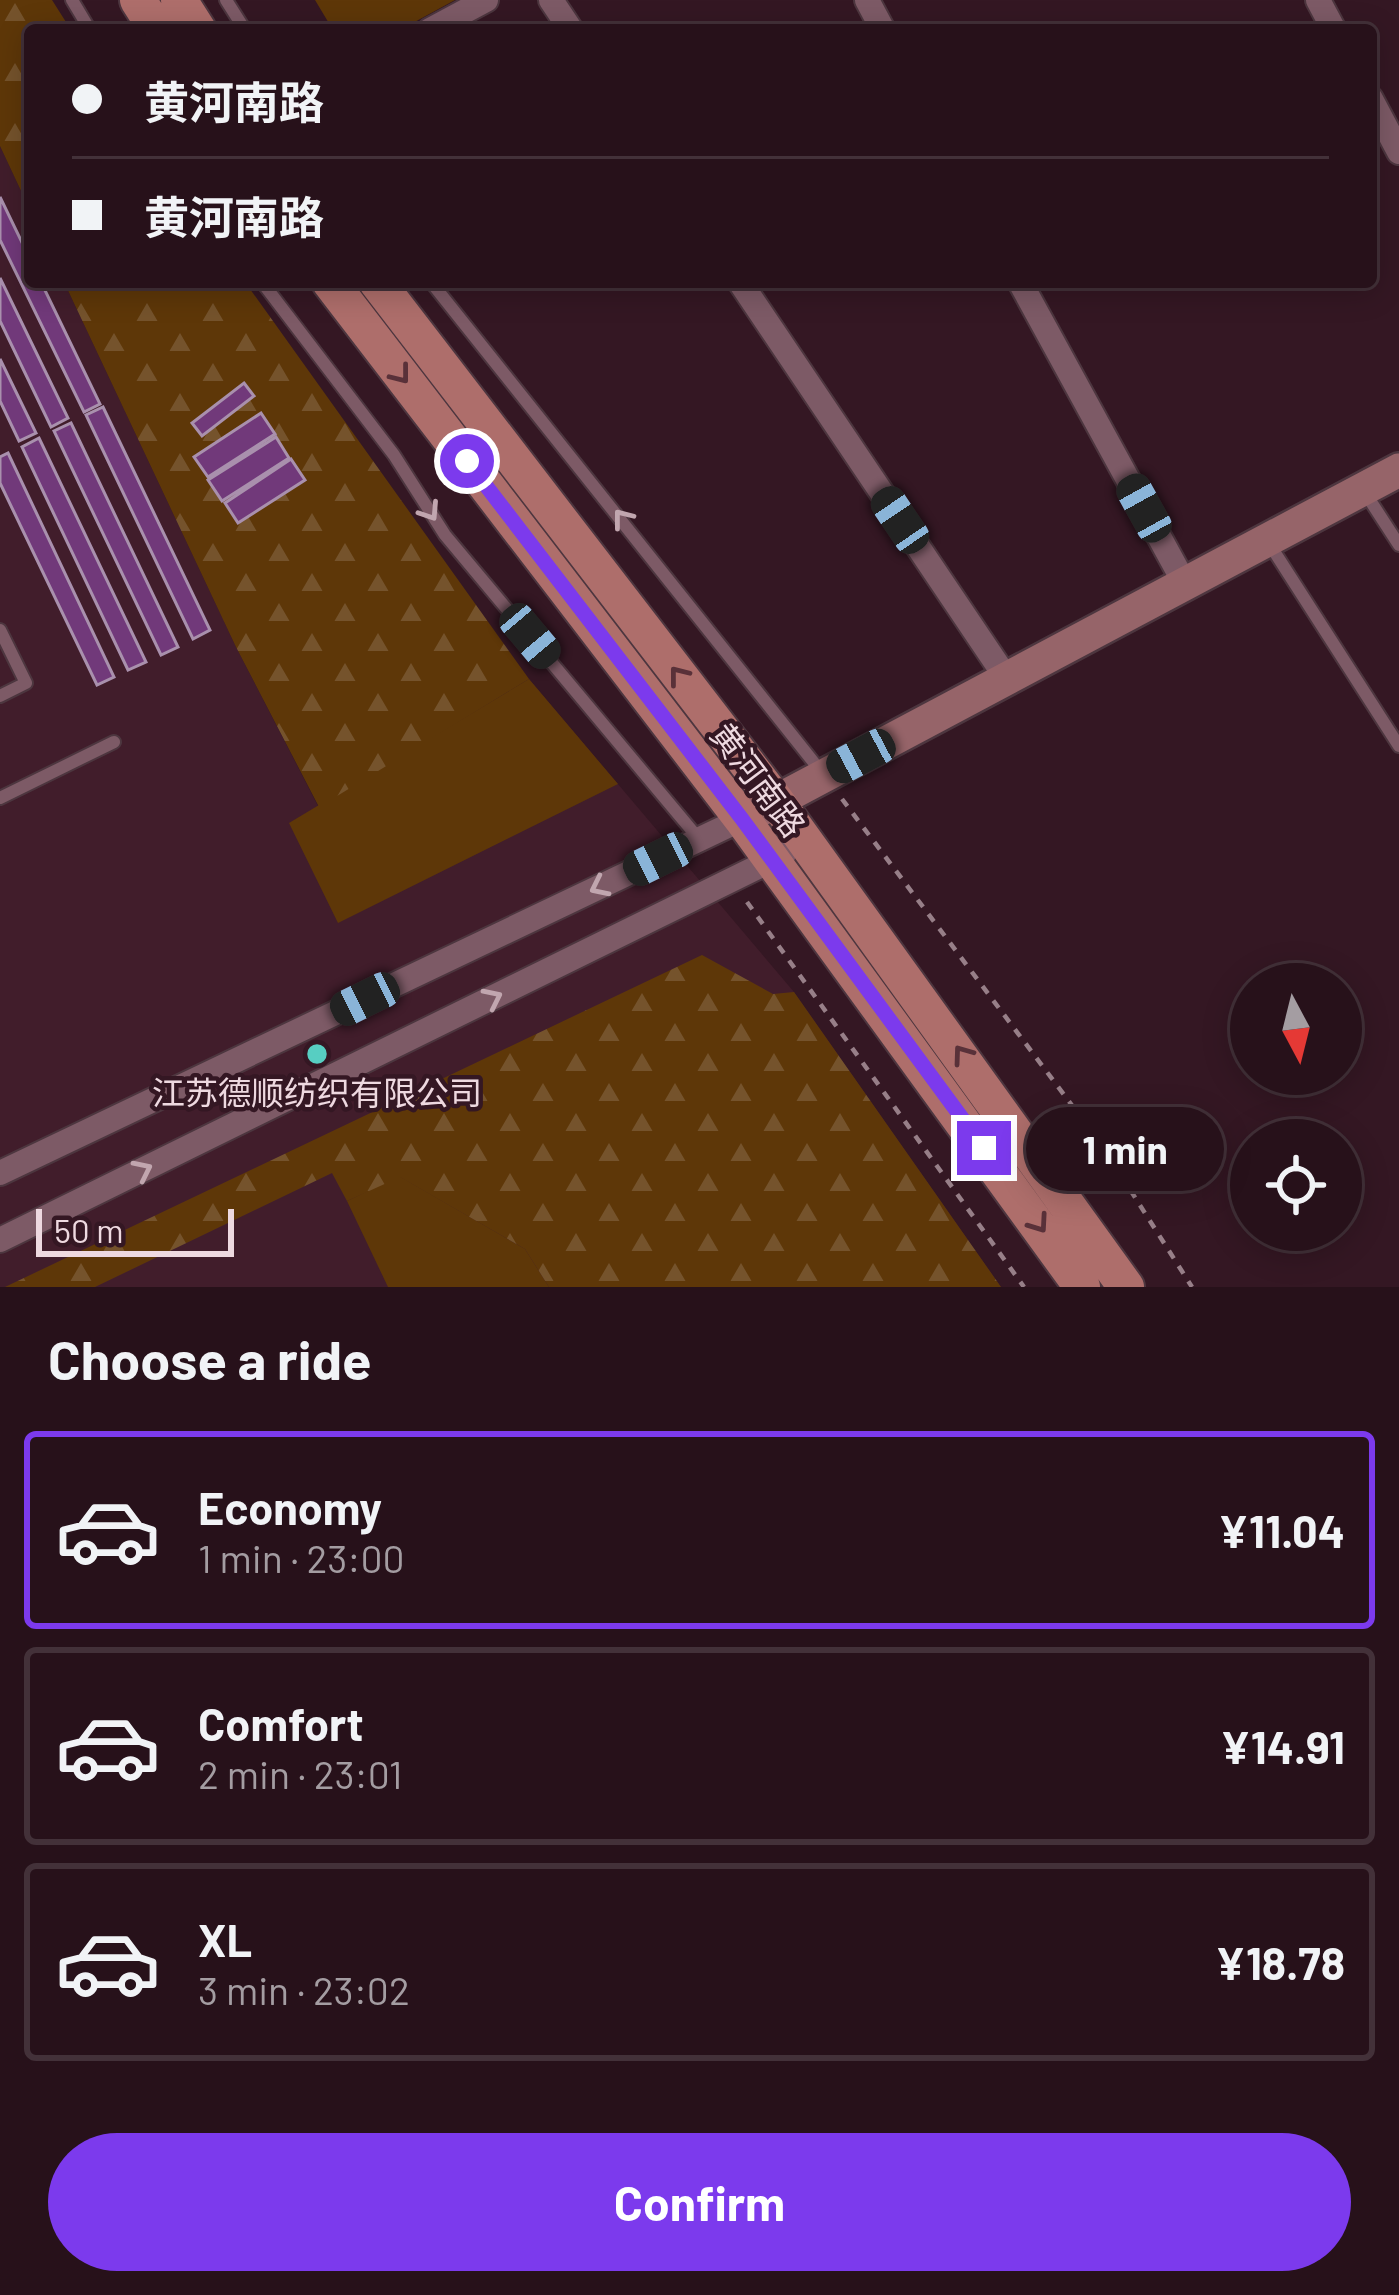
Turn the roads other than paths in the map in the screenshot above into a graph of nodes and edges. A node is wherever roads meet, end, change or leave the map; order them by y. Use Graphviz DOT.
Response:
graph roads {
  1 [pos="486,0"];
  2 [pos="441,24"];
  3 [pos="1377,111"];
  4 [pos="1399,152"];
  5 [pos="267,288"];
  6 [pos="335,288"];
  7 [pos="382,288"];
  8 [pos="436,288"];
  9 [pos="744,288"];
  10 [pos="1023,288"];
  11 [pos="1399,470"];
  12 [pos="1363,489"];
  13 [pos="1267,540"];
  14 [pos="1399,545"];
  15 [pos="1185,584"];
  16 [pos="0,630"];
  17 [pos="1006,679"];
  18 [pos="0,695"];
  19 [pos="113,742"];
  20 [pos="1399,746"];
  21 [pos="824,775"];
  22 [pos="0,798"];
  23 [pos="776,802"];
  24 [pos="742,819"];
  25 [pos="700,839"];
  26 [pos="789,852"];
  27 [pos="0,1173"];
  28 [pos="0,1240"];
  29 [pos="1082,1287"];
  30 [pos="1126,1287"];
  1 -- 2 [label="street"];
  3 -- 4 [label="street"];
  5 -- 25 [label="lane, one-way"];
  6 -- 24 [label="main road, 黄河南路, one-way"];
  23 -- 7 [label="main road, 黄河南路, one-way"];
  21 -- 8 [label="lane, one-way"];
  9 -- 17 [label="street"];
  10 -- 15 [label="street"];
  11 -- 12 [label="street"];
  12 -- 13 [label="street"];
  12 -- 14 [label="lane"];
  13 -- 15 [label="street"];
  13 -- 20 [label="lane"];
  15 -- 17 [label="street"];
  16 -- 18 [label="lane"];
  17 -- 21 [label="street"];
  19 -- 22 [label="lane"];
  21 -- 23 [label="street"];
  23 -- 24 [label="street"];
  23 -- 26 [label="main road, 黄河南路"];
  24 -- 25 [label="street"];
  24 -- 26 [label="main road, 黄河南路"];
  25 -- 27 [label="street, one-way"];
  28 -- 26 [label="street, one-way"];
  26 -- 29 [label="main road, 黄河南路, one-way"];
  30 -- 26 [label="main road, 黄河南路, one-way"];
}
